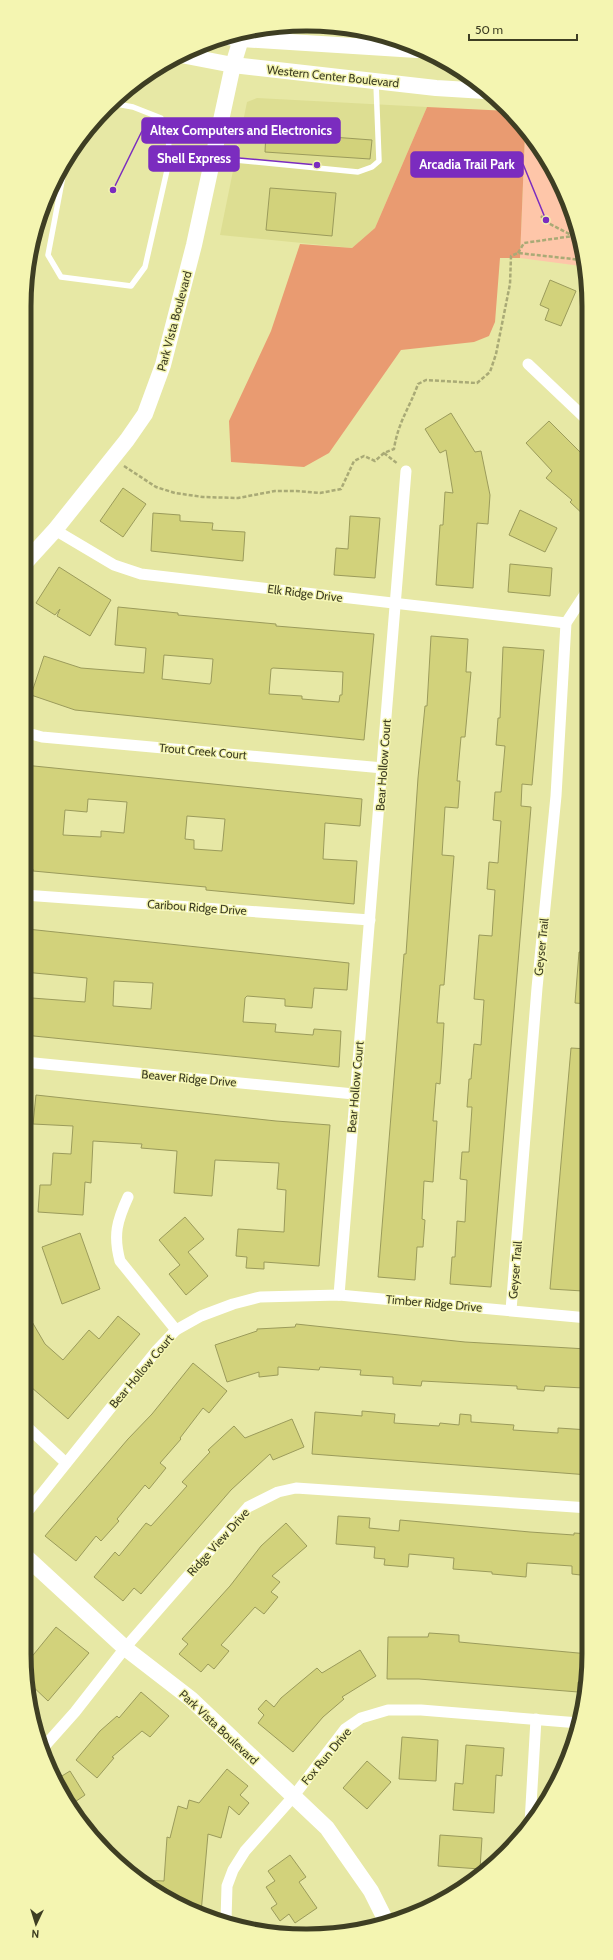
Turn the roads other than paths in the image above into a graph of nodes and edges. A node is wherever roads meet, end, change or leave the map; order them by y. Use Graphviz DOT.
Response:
graph roads {
  1 [pos="249,37"];
  2 [pos="236,40"];
  3 [pos="403,49"];
  4 [pos="190,57"];
  5 [pos="233,65"];
  6 [pos="376,81"];
  7 [pos="477,90"];
  8 [pos="119,105"];
  9 [pos="213,158"];
  10 [pos="62,179"];
  11 [pos="528,364"];
  12 [pos="582,415"];
  13 [pos="406,471"];
  14 [pos="55,530"];
  15 [pos="31,556"];
  16 [pos="582,599"];
  17 [pos="395,603"];
  18 [pos="566,623"];
  19 [pos="31,734"];
  20 [pos="383,768"];
  21 [pos="31,896"];
  22 [pos="370,920"];
  23 [pos="31,1063"];
  24 [pos="354,1094"];
  25 [pos="128,1197"];
  26 [pos="339,1295"];
  27 [pos="511,1310"];
  28 [pos="582,1317"];
  29 [pos="176,1330"];
  30 [pos="31,1431"];
  31 [pos="66,1464"];
  32 [pos="31,1507"];
  33 [pos="582,1508"];
  34 [pos="31,1561"];
  35 [pos="125,1648"];
  36 [pos="536,1719"];
  37 [pos="574,1722"];
  38 [pos="47,1744"];
  39 [pos="293,1796"];
  40 [pos="531,1814"];
  41 [pos="226,1917"];
  42 [pos="384,1918"];
  1 -- 3 [label="street"];
  2 -- 5 [label="street, Park Vista Boulevard"];
  4 -- 5 [label="street, Western Center Boulevard"];
  5 -- 6 [label="street, Western Center Boulevard"];
  5 -- 9 [label="street, Park Vista Boulevard"];
  6 -- 7 [label="street, Western Center Boulevard"];
  6 -- 9 [label="lane"];
  8 -- 10 [label="lane"];
  9 -- 14 [label="street, Park Vista Boulevard"];
  11 -- 12 [label="street"];
  13 -- 17 [label="street, Bear Hollow Court"];
  14 -- 15 [label="street, Park Vista Boulevard"];
  14 -- 17 [label="street, Elk Ridge Drive"];
  16 -- 18 [label="street"];
  17 -- 18 [label="street, Elk Ridge Drive"];
  17 -- 20 [label="street, Bear Hollow Court"];
  18 -- 27 [label="street, Geyser Trail"];
  19 -- 20 [label="street, Trout Creek Court"];
  20 -- 22 [label="street, Bear Hollow Court"];
  21 -- 22 [label="street, Caribou Ridge Drive"];
  22 -- 24 [label="street, Bear Hollow Court"];
  23 -- 24 [label="street, Beaver Ridge Drive"];
  24 -- 26 [label="street, Bear Hollow Court"];
  25 -- 29 [label="street"];
  26 -- 27 [label="street, Timber Ridge Drive"];
  26 -- 29 [label="street, Bear Hollow Court"];
  27 -- 28 [label="street, Timber Ridge Drive"];
  29 -- 31 [label="street, Bear Hollow Court"];
  30 -- 31 [label="street"];
  31 -- 32 [label="street, Bear Hollow Court"];
  33 -- 35 [label="street, Ridge View Drive"];
  34 -- 35 [label="street, Park Vista Boulevard"];
  35 -- 38 [label="street, Ridge View Drive"];
  35 -- 39 [label="street, Park Vista Boulevard"];
  36 -- 37 [label="street, Fox Run Drive"];
  36 -- 39 [label="street, Fox Run Drive"];
  36 -- 40 [label="street"];
  39 -- 41 [label="street, Fox Run Drive"];
  39 -- 42 [label="street, Park Vista Boulevard"];
}
